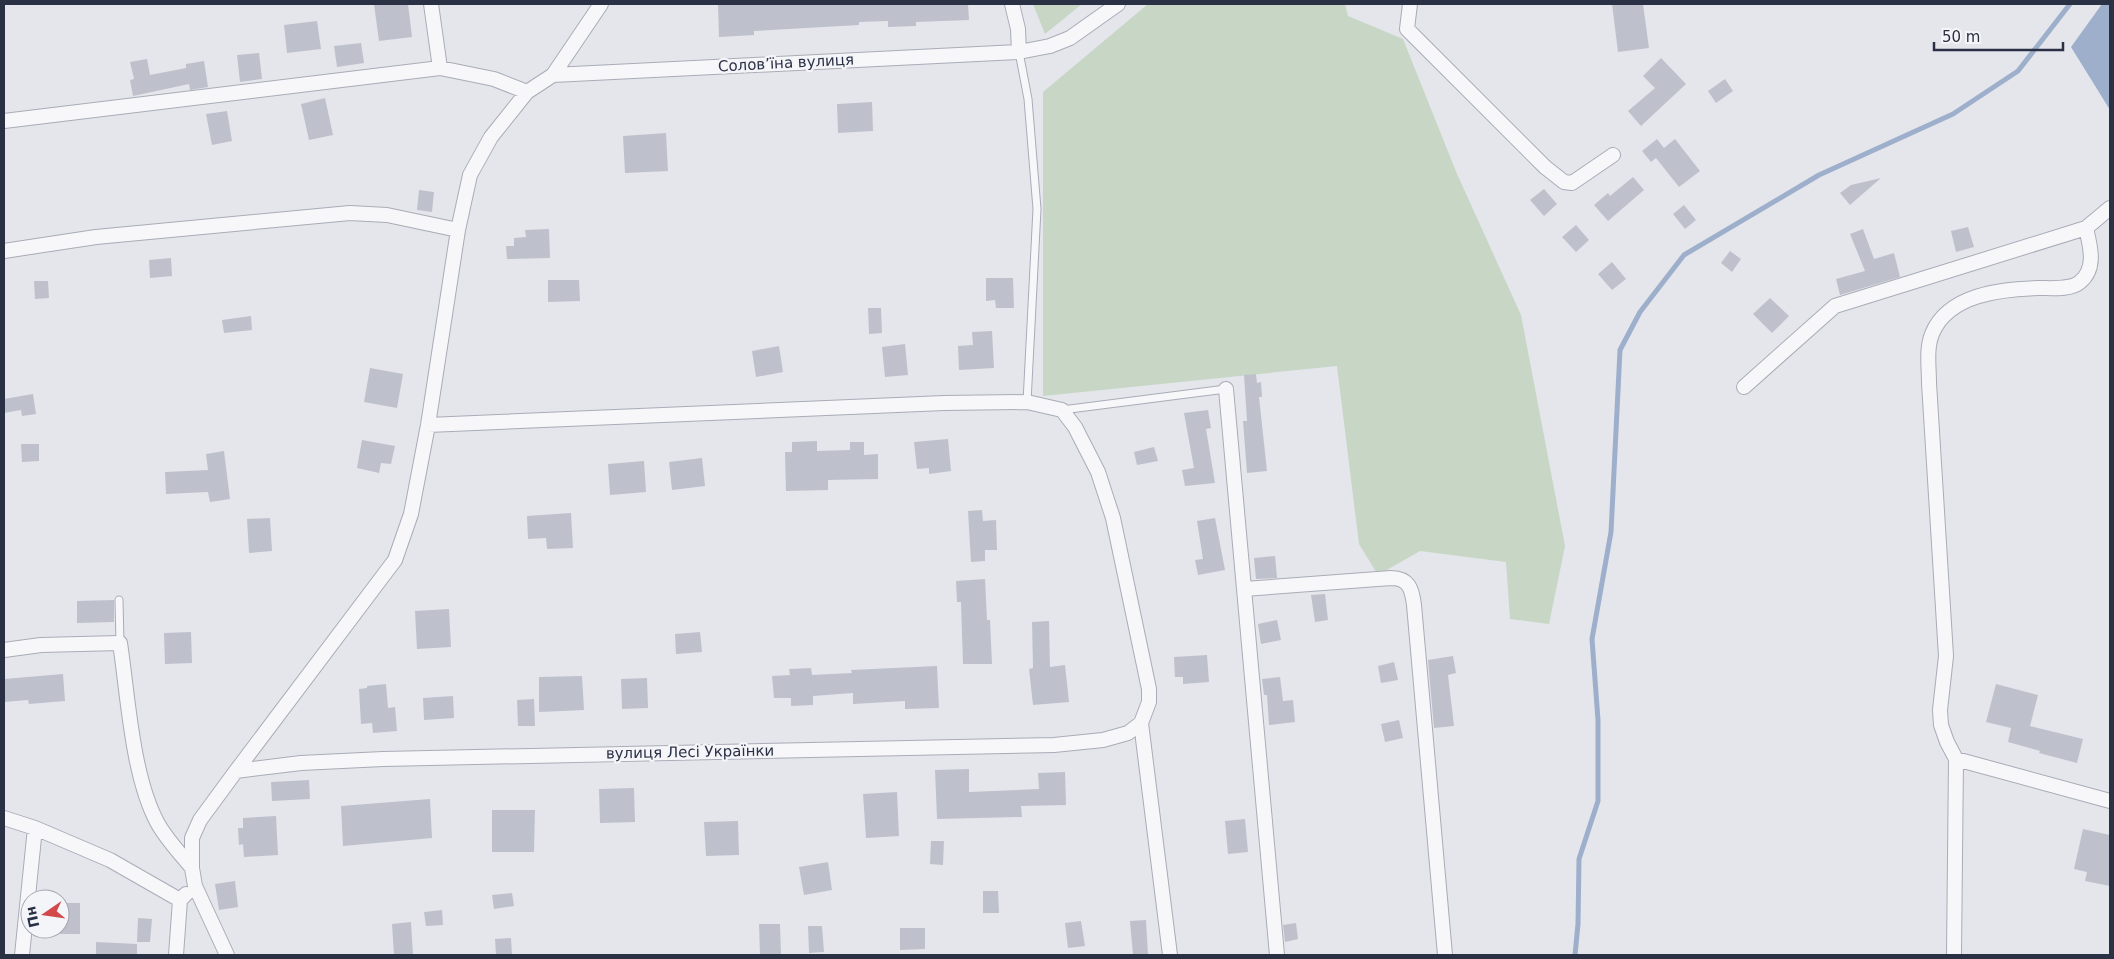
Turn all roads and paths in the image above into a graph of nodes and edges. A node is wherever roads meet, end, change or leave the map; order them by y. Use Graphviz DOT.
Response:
graph roads {
  1 [pos="431,4"];
  2 [pos="601,4"];
  3 [pos="1012,4"];
  4 [pos="1118,4"];
  5 [pos="1410,4"];
  6 [pos="1019,52"];
  7 [pos="440,68"];
  8 [pos="554,75"];
  9 [pos="527,92"];
  10 [pos="4,121"];
  11 [pos="1613,155"];
  12 [pos="2110,208"];
  13 [pos="2086,228"];
  14 [pos="458,230"];
  15 [pos="4,251"];
  16 [pos="1744,386"];
  17 [pos="1226,389"];
  18 [pos="1027,402"];
  19 [pos="1062,410"];
  20 [pos="428,425"];
  21 [pos="1244,589"];
  22 [pos="119,600"];
  23 [pos="120,643"];
  24 [pos="4,650"];
  25 [pos="1141,723"];
  26 [pos="1956,759"];
  27 [pos="236,771"];
  28 [pos="2110,801"];
  29 [pos="4,818"];
  30 [pos="35,828"];
  31 [pos="192,868"];
  32 [pos="195,886"];
  33 [pos="180,900"];
  34 [pos="22,955"];
  35 [pos="176,955"];
  36 [pos="227,955"];
  37 [pos="1170,955"];
  38 [pos="1277,955"];
  39 [pos="1445,955"];
  40 [pos="1954,955"];
  1 -- 7 [label="street"];
  2 -- 8 [label="street"];
  3 -- 6 [label="street"];
  4 -- 6 [label="street, Соловʼїна вулиця"];
  5 -- 11 [label="street"];
  6 -- 8 [label="street, Соловʼїна вулиця"];
  6 -- 18 [label="lane"];
  7 -- 9 [label="street"];
  7 -- 10 [label="street"];
  8 -- 9 [label="street"];
  9 -- 14 [label="street"];
  12 -- 13 [label="street"];
  13 -- 16 [label="street"];
  13 -- 26 [label="street"];
  14 -- 15 [label="street"];
  14 -- 20 [label="street"];
  17 -- 19 [label="lane"];
  17 -- 21 [label="street"];
  18 -- 19 [label="street"];
  18 -- 20 [label="street"];
  19 -- 25 [label="street"];
  20 -- 27 [label="street"];
  21 -- 38 [label="street"];
  21 -- 39 [label="street"];
  22 -- 23 [label="lane"];
  23 -- 24 [label="street"];
  23 -- 31 [label="street"];
  25 -- 27 [label="street, вулиця Лесі Українки"];
  25 -- 37 [label="street"];
  26 -- 28 [label="street"];
  26 -- 40 [label="street"];
  27 -- 31 [label="street"];
  29 -- 30 [label="street"];
  30 -- 33 [label="street"];
  30 -- 34 [label="street"];
  31 -- 32 [label="street"];
  32 -- 33 [label="street"];
  32 -- 36 [label="street"];
  33 -- 35 [label="street"];
}
